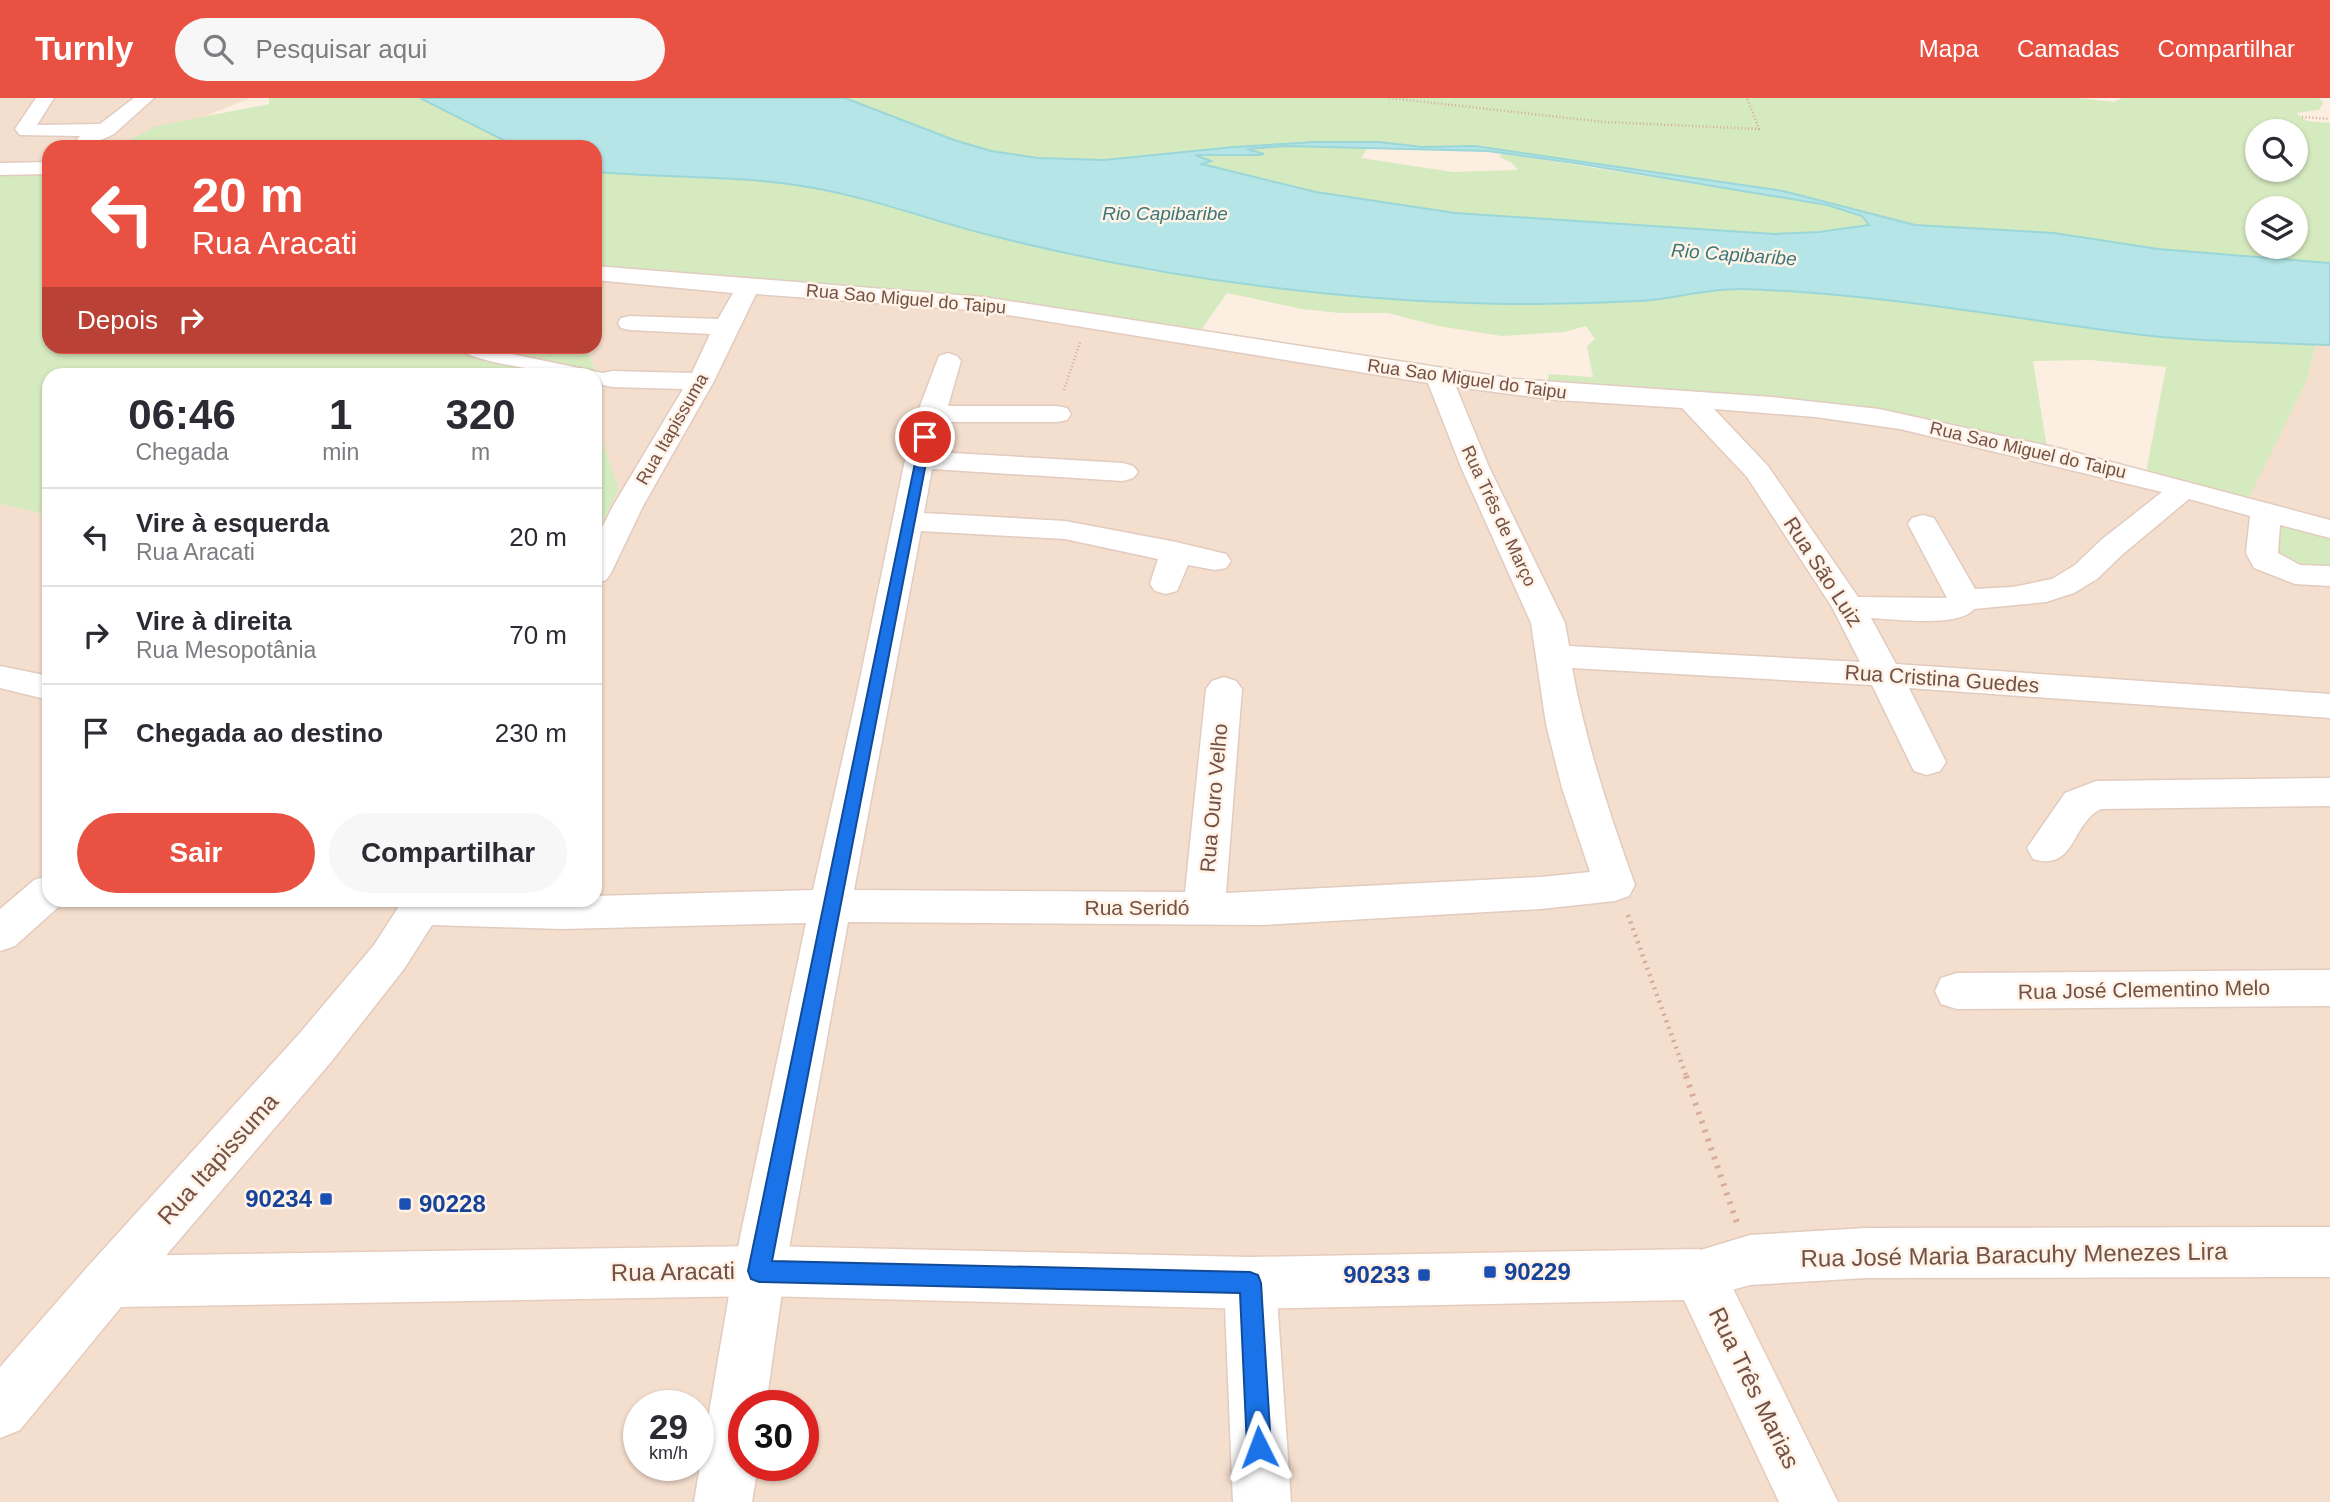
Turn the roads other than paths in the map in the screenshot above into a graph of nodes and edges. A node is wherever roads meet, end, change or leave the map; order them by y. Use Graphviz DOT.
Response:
graph roads {
  1 [pos="46,98"];
  2 [pos="145,98"];
  3 [pos="107,130"];
  4 [pos="88,140"];
  5 [pos="42,166"];
  6 [pos="0,169"];
  7 [pos="602,274"];
  8 [pos="749,286"];
  9 [pos="630,323"];
  10 [pos="726,327"];
  11 [pos="487,354"];
  12 [pos="948,361"];
  13 [pos="561,368"];
  14 [pos="602,377"];
  15 [pos="1439,377"];
  16 [pos="612,379"];
  17 [pos="701,381"];
  18 [pos="1690,400"];
  19 [pos="931,414"];
  20 [pos="1056,414"];
  21 [pos="919,460"];
  22 [pos="1122,472"];
  23 [pos="2184,489"];
  24 [pos="2266,512"];
  25 [pos="910,521"];
  26 [pos="1923,524"];
  27 [pos="2330,529"];
  28 [pos="1176,551"];
  29 [pos="602,559"];
  30 [pos="1215,561"];
  31 [pos="2330,576"];
  32 [pos="1166,584"];
  33 [pos="1964,599"];
  34 [pos="1848,607"];
  35 [pos="1554,656"];
  36 [pos="1885,675"];
  37 [pos="0,677"];
  38 [pos="42,686"];
  39 [pos="1224,689"];
  40 [pos="2330,706"];
  41 [pos="1927,762"];
  42 [pos="2330,792"];
  43 [pos="2047,848"];
  44 [pos="42,897"];
  45 [pos="830,906"];
  46 [pos="421,907"];
  47 [pos="469,907"];
  48 [pos="1203,908"];
  49 [pos="0,934"];
  50 [pos="2330,988"];
  51 [pos="1957,991"];
  52 [pos="2330,1252"];
  53 [pos="1725,1267"];
  54 [pos="759,1271"];
  55 [pos="109,1282"];
  56 [pos="1250,1283"];
  57 [pos="0,1410"];
  58 [pos="723,1502"];
  59 [pos="1262,1502"];
  60 [pos="1809,1502"];
  1 -- 3 [label="street"];
  2 -- 3 [label="street"];
  3 -- 4 [label="street"];
  5 -- 6 [label="street"];
  7 -- 8 [label="street, Rua Sao Miguel do Taipu"];
  8 -- 10 [label="street, Rua Itapissuma"];
  8 -- 15 [label="street, Rua Sao Miguel do Taipu"];
  9 -- 10 [label="street"];
  10 -- 17 [label="street, Rua Itapissuma"];
  11 -- 13 [label="lane"];
  12 -- 19 [label="street"];
  14 -- 16 [label="lane"];
  15 -- 18 [label="street, Rua Sao Miguel do Taipu"];
  15 -- 35 [label="street, Rua Três de Março"];
  16 -- 17 [label="street"];
  17 -- 29 [label="street, Rua Itapissuma"];
  18 -- 23 [label="street, Rua Sao Miguel do Taipu"];
  18 -- 34 [label="street, Rua São Luiz"];
  19 -- 20 [label="street"];
  19 -- 21 [label="street"];
  21 -- 22 [label="street"];
  21 -- 25 [label="street"];
  23 -- 24 [label="street, Rua Sao Miguel do Taipu"];
  23 -- 33 [label="street"];
  24 -- 27 [label="street, Rua Sao Miguel do Taipu"];
  24 -- 31 [label="street"];
  25 -- 28 [label="street"];
  25 -- 45 [label="street"];
  26 -- 33 [label="street"];
  28 -- 30 [label="street"];
  28 -- 32 [label="street"];
  33 -- 34 [label="street"];
  34 -- 36 [label="street, Rua São Luiz"];
  35 -- 36 [label="street, Rua Cristina Guedes"];
  35 -- 48 [label="street, Rua Seridó"];
  36 -- 40 [label="street, Rua Cristina Guedes"];
  36 -- 41 [label="street, Rua São Luiz"];
  37 -- 38 [label="street"];
  39 -- 48 [label="street, Rua Ouro Velho"];
  42 -- 43 [label="street"];
  44 -- 49 [label="street"];
  45 -- 47 [label="street, Rua Seridó"];
  45 -- 48 [label="street, Rua Seridó"];
  45 -- 54 [label="street"];
  46 -- 55 [label="street, Rua Itapissuma"];
  50 -- 51 [label="street, Rua José Clementino Melo"];
  52 -- 53 [label="street, Rua José Maria Baracuhy Menezes Lira"];
  53 -- 56 [label="street, Rua Aracati"];
  53 -- 60 [label="street, Rua Três Marias"];
  54 -- 55 [label="street, Rua Aracati"];
  54 -- 56 [label="street, Rua Aracati"];
  54 -- 58 [label="street"];
  55 -- 57 [label="street, Rua Itapissuma"];
  56 -- 59 [label="street"];
}
